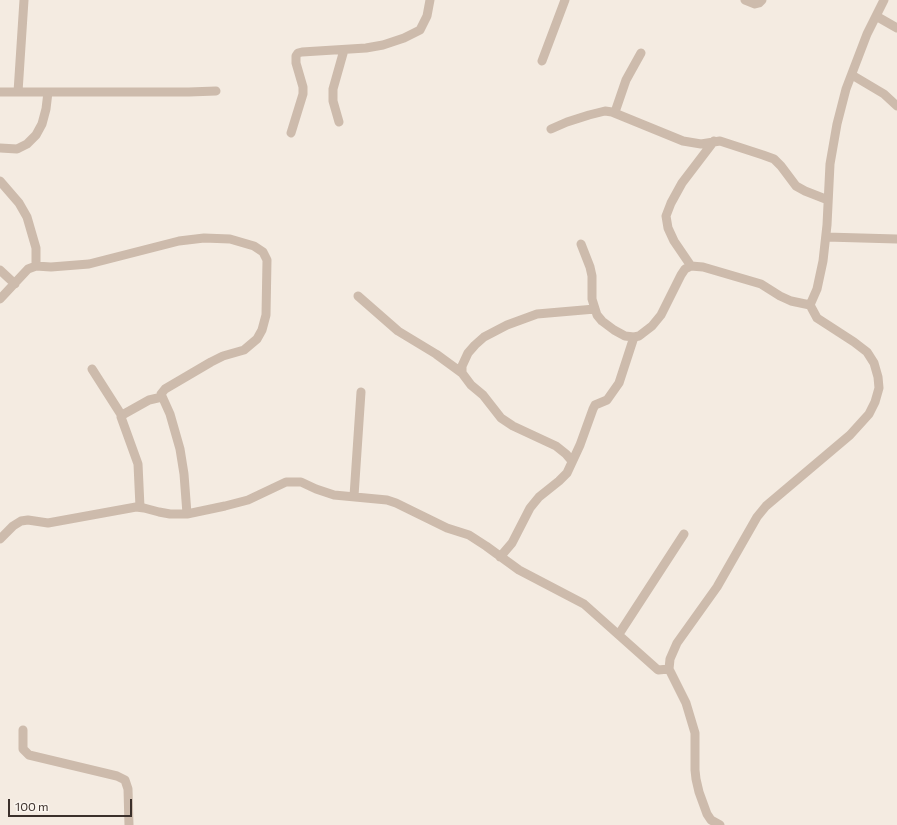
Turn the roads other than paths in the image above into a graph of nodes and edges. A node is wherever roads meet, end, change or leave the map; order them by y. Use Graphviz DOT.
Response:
graph roads {
  1 [pos="24,0"];
  2 [pos="430,0"];
  3 [pos="565,0"];
  4 [pos="745,0"];
  5 [pos="762,0"];
  6 [pos="883,0"];
  7 [pos="876,16"];
  8 [pos="897,28"];
  9 [pos="344,50"];
  10 [pos="641,52"];
  11 [pos="542,61"];
  12 [pos="852,75"];
  13 [pos="216,90"];
  14 [pos="0,92"];
  15 [pos="18,92"];
  16 [pos="48,92"];
  17 [pos="897,106"];
  18 [pos="614,112"];
  19 [pos="339,122"];
  20 [pos="551,129"];
  21 [pos="291,133"];
  22 [pos="714,141"];
  23 [pos="0,148"];
  24 [pos="0,181"];
  25 [pos="828,200"];
  26 [pos="826,237"];
  27 [pos="897,239"];
  28 [pos="581,244"];
  29 [pos="36,266"];
  30 [pos="691,266"];
  31 [pos="0,270"];
  32 [pos="15,284"];
  33 [pos="358,296"];
  34 [pos="0,299"];
  35 [pos="810,305"];
  36 [pos="595,309"];
  37 [pos="634,338"];
  38 [pos="92,369"];
  39 [pos="462,373"];
  40 [pos="361,392"];
  41 [pos="162,397"];
  42 [pos="122,416"];
  43 [pos="572,461"];
  44 [pos="354,496"];
  45 [pos="140,507"];
  46 [pos="187,514"];
  47 [pos="684,534"];
  48 [pos="0,539"];
  49 [pos="500,557"];
  50 [pos="619,634"];
  51 [pos="669,669"];
  52 [pos="23,730"];
  53 [pos="129,825"];
  54 [pos="720,825"];
  1 -- 15 [label="street"];
  2 -- 9 [label="street"];
  3 -- 11 [label="street"];
  4 -- 5 [label="street"];
  6 -- 7 [label="street"];
  7 -- 8 [label="street"];
  7 -- 12 [label="street"];
  9 -- 19 [label="street"];
  9 -- 21 [label="street"];
  10 -- 18 [label="street"];
  12 -- 17 [label="street"];
  12 -- 25 [label="street"];
  13 -- 16 [label="street"];
  14 -- 15 [label="street"];
  15 -- 16 [label="street"];
  16 -- 23 [label="street"];
  18 -- 20 [label="street"];
  18 -- 22 [label="street"];
  22 -- 25 [label="street"];
  22 -- 30 [label="street"];
  24 -- 29 [label="street"];
  25 -- 26 [label="street"];
  26 -- 27 [label="street"];
  26 -- 35 [label="street"];
  28 -- 36 [label="street"];
  29 -- 32 [label="street"];
  29 -- 41 [label="street"];
  30 -- 35 [label="street"];
  30 -- 37 [label="street"];
  31 -- 32 [label="street"];
  32 -- 34 [label="street"];
  33 -- 39 [label="street"];
  35 -- 51 [label="street"];
  36 -- 37 [label="street"];
  36 -- 39 [label="street"];
  37 -- 43 [label="street"];
  38 -- 42 [label="street"];
  39 -- 43 [label="street"];
  40 -- 44 [label="street"];
  41 -- 42 [label="street"];
  41 -- 46 [label="street"];
  42 -- 45 [label="street"];
  43 -- 49 [label="street"];
  44 -- 46 [label="street"];
  44 -- 49 [label="street"];
  45 -- 46 [label="street"];
  45 -- 48 [label="street"];
  47 -- 50 [label="street"];
  49 -- 50 [label="street"];
  50 -- 51 [label="street"];
  51 -- 54 [label="street"];
  52 -- 53 [label="street"];
}
